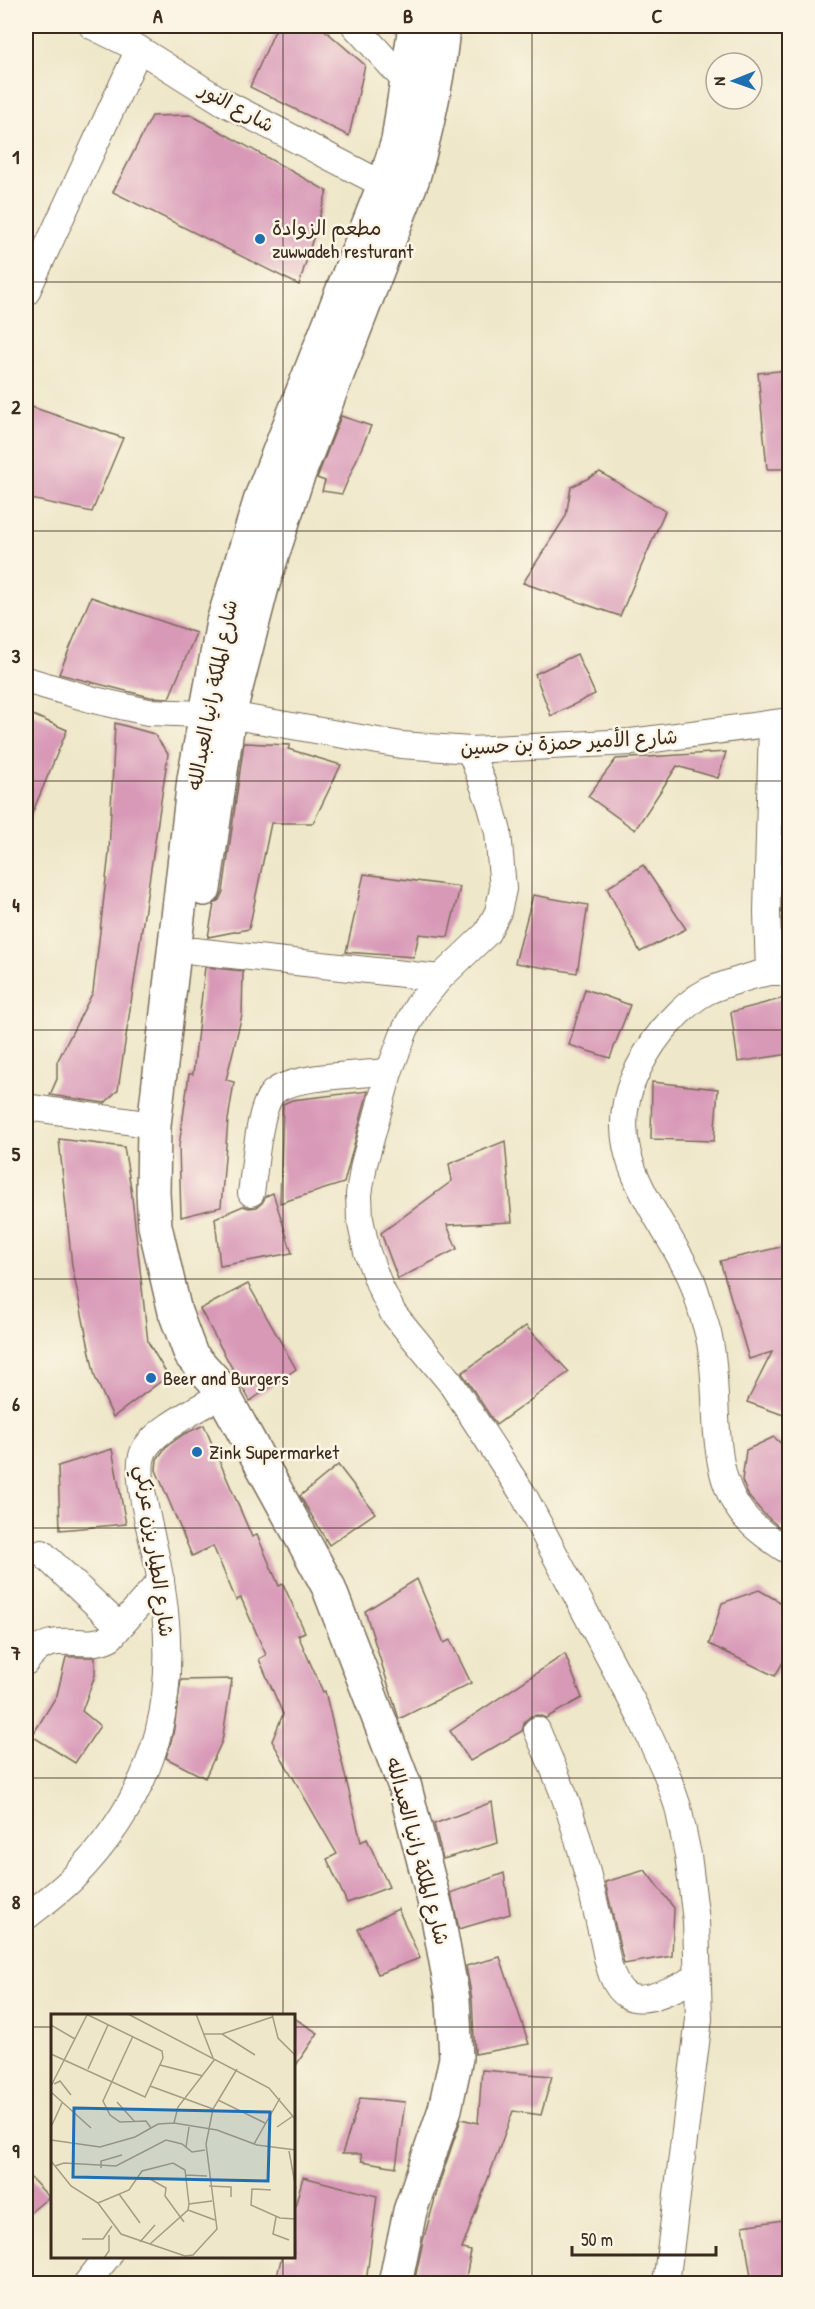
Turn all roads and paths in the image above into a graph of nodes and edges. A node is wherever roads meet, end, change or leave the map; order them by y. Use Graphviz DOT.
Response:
graph roads {
  1 [pos="92,26"];
  2 [pos="355,26"];
  3 [pos="415,26"];
  4 [pos="443,26"];
  5 [pos="139,50"];
  6 [pos="408,84"];
  7 [pos="384,185"];
  8 [pos="26,293"];
  9 [pos="26,680"];
  10 [pos="218,714"];
  11 [pos="781,722"];
  12 [pos="470,750"];
  13 [pos="195,951"];
  14 [pos="779,972"];
  15 [pos="440,978"];
  16 [pos="389,1072"];
  17 [pos="26,1107"];
  18 [pos="154,1125"];
  19 [pos="251,1193"];
  20 [pos="218,1387"];
  21 [pos="789,1552"];
  22 [pos="42,1553"];
  23 [pos="161,1580"];
  24 [pos="119,1626"];
  25 [pos="26,1662"];
  26 [pos="537,1730"];
  27 [pos="26,1917"];
  28 [pos="697,1978"];
  29 [pos="106,2258"];
  30 [pos="86,2283"];
  31 [pos="395,2283"];
  32 [pos="666,2283"];
  1 -- 5 [label="street, شارع النور"];
  2 -- 6 [label="street"];
  3 -- 6 [label="main road, شارع الملكة رانيا العبدالله"];
  4 -- 10 [label="main road, شارع الملكة رانيا العبدالله"];
  5 -- 7 [label="street, شارع النور"];
  5 -- 8 [label="street"];
  6 -- 7 [label="main road, شارع الملكة رانيا العبدالله"];
  7 -- 10 [label="main road, شارع الملكة رانيا العبدالله"];
  9 -- 10 [label="street, شارع الأمير حمزة بن حسين"];
  10 -- 12 [label="street, شارع الأمير حمزة بن حسين"];
  10 -- 13 [label="main road, شارع الملكة رانيا العبدالله"];
  10 -- 18 [label="main road, شارع الملكة رانيا العبدالله"];
  11 -- 12 [label="street, شارع الأمير حمزة بن حسين"];
  11 -- 14 [label="street"];
  12 -- 15 [label="street"];
  13 -- 15 [label="street"];
  13 -- 20 [label="main road, شارع الملكة رانيا العبدالله"];
  14 -- 21 [label="street"];
  15 -- 16 [label="street"];
  16 -- 19 [label="street"];
  16 -- 28 [label="street"];
  17 -- 18 [label="street"];
  18 -- 20 [label="main road, شارع الملكة رانيا العبدالله"];
  20 -- 23 [label="street, شارع الطيار يزن عرنكي"];
  20 -- 31 [label="main road, شارع الملكة رانيا العبدالله"];
  22 -- 24 [label="street"];
  23 -- 24 [label="street"];
  23 -- 27 [label="street, شارع الطيار يزن عرنكي"];
  24 -- 25 [label="street"];
  26 -- 28 [label="street"];
  28 -- 32 [label="street"];
  29 -- 30 [label="street"];
}
